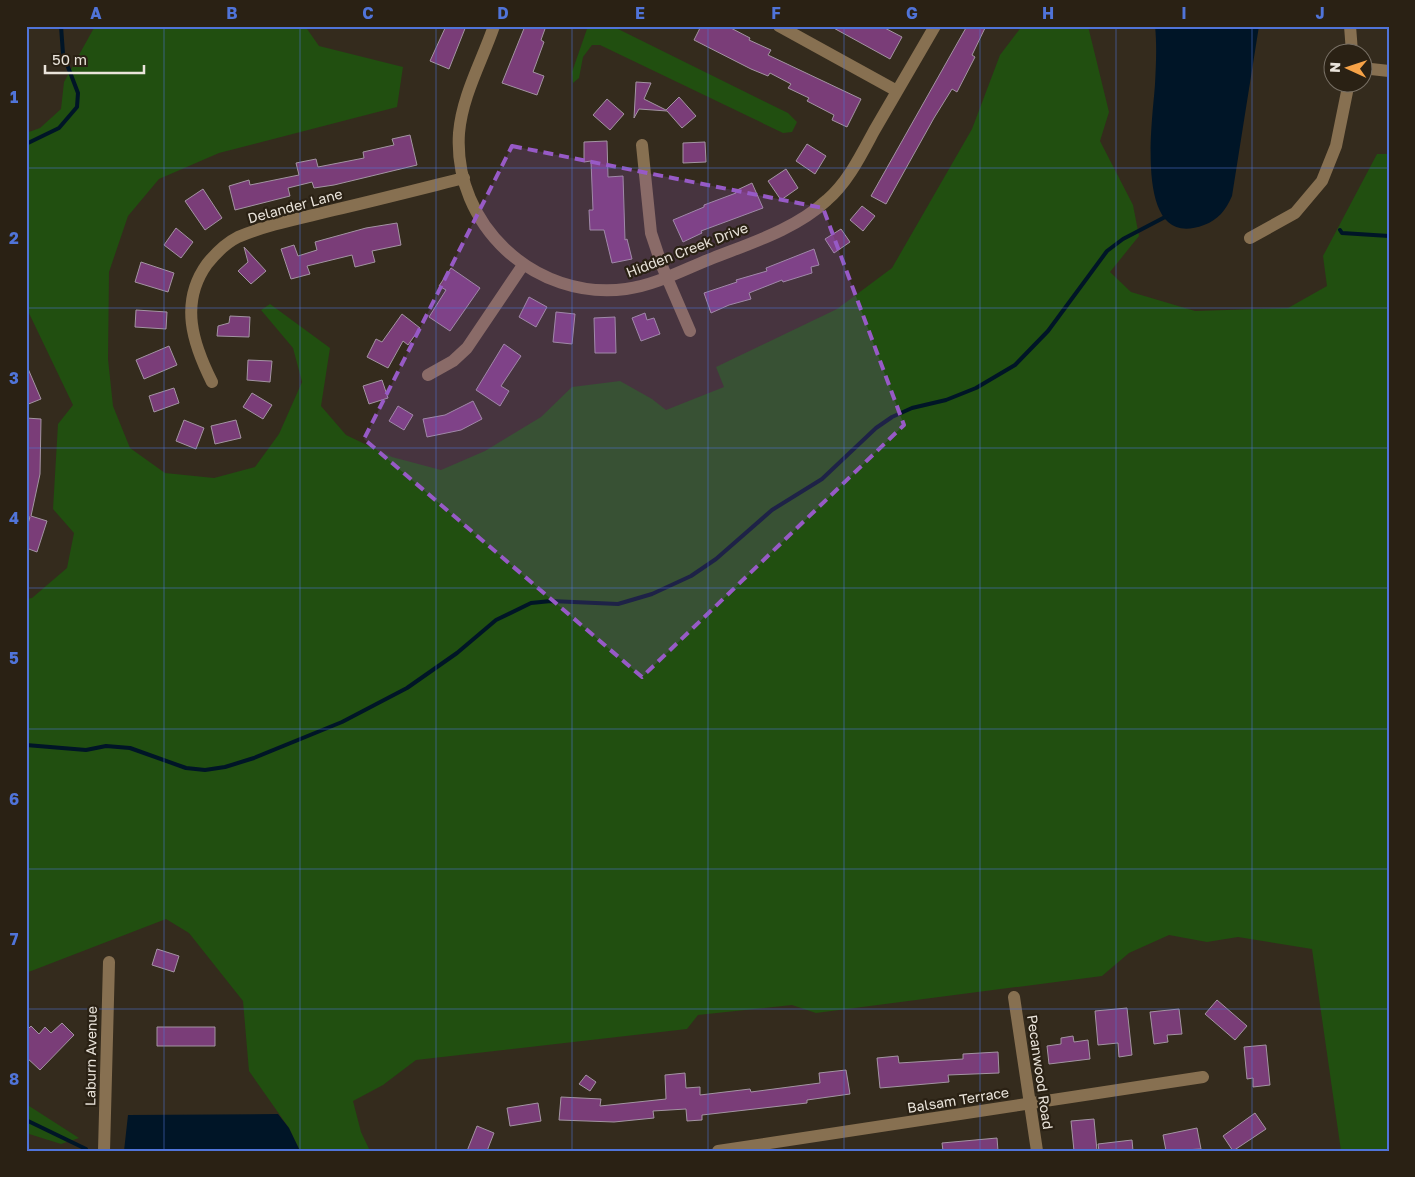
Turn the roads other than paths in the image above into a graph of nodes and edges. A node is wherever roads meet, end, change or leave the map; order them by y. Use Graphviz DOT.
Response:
graph roads {
  1 [pos="494,26"];
  2 [pos="778,26"];
  3 [pos="935,26"];
  4 [pos="1350,26"];
  5 [pos="1351,42"];
  6 [pos="1372,69"];
  7 [pos="1389,71"];
  8 [pos="897,91"];
  9 [pos="1347,92"];
  10 [pos="642,145"];
  11 [pos="464,178"];
  12 [pos="1250,238"];
  13 [pos="524,264"];
  14 [pos="666,276"];
  15 [pos="690,331"];
  16 [pos="428,375"];
  17 [pos="212,382"];
  18 [pos="108,962"];
  19 [pos="1014,997"];
  20 [pos="1203,1077"];
  21 [pos="1030,1104"];
  22 [pos="104,1151"];
  23 [pos="718,1151"];
  24 [pos="1037,1151"];
  1 -- 11 [label="street, Hidden Creek Drive"];
  2 -- 8 [label="street"];
  3 -- 8 [label="street, Hidden Creek Drive"];
  4 -- 5 [label="street"];
  6 -- 7 [label="street"];
  8 -- 14 [label="street, Hidden Creek Drive"];
  9 -- 12 [label="street"];
  10 -- 14 [label="street"];
  11 -- 13 [label="street, Hidden Creek Drive"];
  11 -- 17 [label="street, Delander Lane"];
  13 -- 14 [label="street, Hidden Creek Drive"];
  13 -- 16 [label="street"];
  14 -- 15 [label="street"];
  18 -- 22 [label="street, Laburn Avenue"];
  19 -- 21 [label="street, Pecanwood Road"];
  20 -- 21 [label="street, Balsam Terrace"];
  21 -- 23 [label="street, Balsam Terrace"];
  21 -- 24 [label="street, Pecanwood Road"];
}
